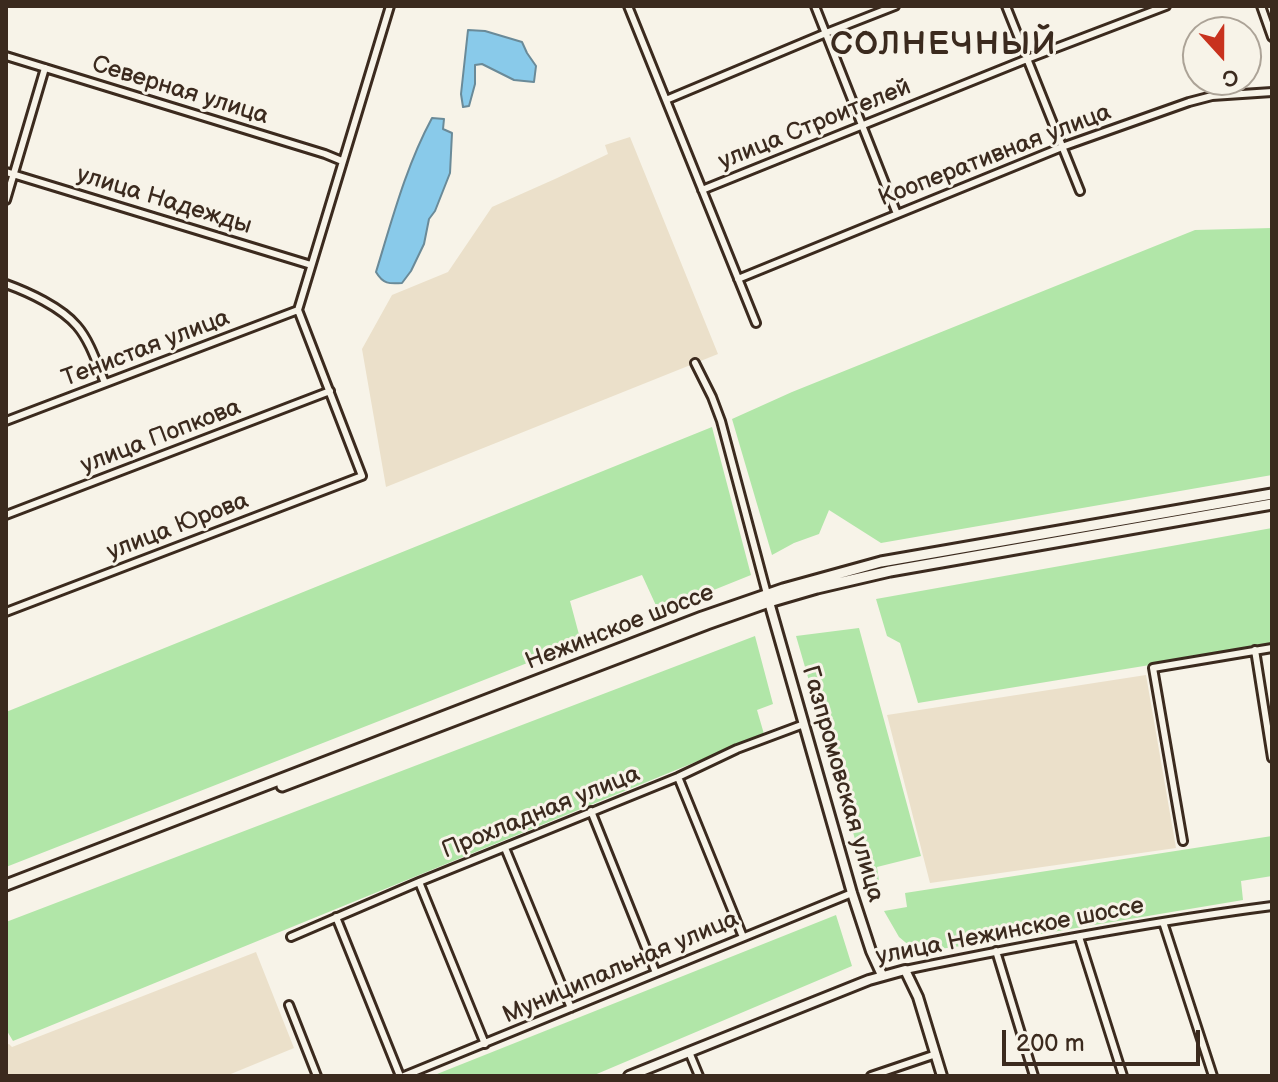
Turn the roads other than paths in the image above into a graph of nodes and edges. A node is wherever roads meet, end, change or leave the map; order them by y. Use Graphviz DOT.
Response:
graph roads {
  1 [pos="390,6"];
  2 [pos="815,6"];
  3 [pos="895,6"];
  4 [pos="1006,6"];
  5 [pos="1166,6"];
  6 [pos="1261,6"];
  7 [pos="631,7"];
  8 [pos="826,33"];
  9 [pos="1272,37"];
  10 [pos="6,56"];
  11 [pos="1027,59"];
  12 [pos="45,68"];
  13 [pos="1272,92"];
  14 [pos="666,100"];
  15 [pos="862,125"];
  16 [pos="1062,147"];
  17 [pos="342,161"];
  18 [pos="6,172"];
  19 [pos="14,174"];
  20 [pos="702,190"];
  21 [pos="1080,191"];
  22 [pos="6,200"];
  23 [pos="897,214"];
  24 [pos="311,265"];
  25 [pos="738,279"];
  26 [pos="6,284"];
  27 [pos="298,310"];
  28 [pos="756,323"];
  29 [pos="695,363"];
  30 [pos="105,383"];
  31 [pos="330,391"];
  32 [pos="6,421"];
  33 [pos="1272,494"];
  34 [pos="1272,504"];
  35 [pos="6,515"];
  36 [pos="768,598"];
  37 [pos="6,612"];
  38 [pos="1272,648"];
  39 [pos="1255,650"];
  40 [pos="804,724"];
  41 [pos="1272,758"];
  42 [pos="678,777"];
  43 [pos="591,811"];
  44 [pos="1183,841"];
  45 [pos="505,848"];
  46 [pos="419,882"];
  47 [pos="6,885"];
  48 [pos="6,892"];
  49 [pos="852,893"];
  50 [pos="1272,906"];
  51 [pos="336,917"];
  52 [pos="1163,922"];
  53 [pos="291,937"];
  54 [pos="743,937"];
  55 [pos="1079,937"];
  56 [pos="996,951"];
  57 [pos="905,970"];
  58 [pos="656,973"];
  59 [pos="882,975"];
  60 [pos="289,1005"];
  61 [pos="571,1008"];
  62 [pos="485,1044"];
  63 [pos="689,1052"];
  64 [pos="936,1054"];
  65 [pos="317,1076"];
  66 [pos="402,1076"];
  67 [pos="629,1076"];
  68 [pos="699,1076"];
  69 [pos="871,1076"];
  70 [pos="942,1076"];
  71 [pos="1034,1076"];
  72 [pos="1123,1076"];
  73 [pos="1213,1076"];
  1 -- 17 [label="street"];
  2 -- 8 [label="street"];
  3 -- 8 [label="street"];
  4 -- 11 [label="street"];
  5 -- 11 [label="street, улица Строителей"];
  6 -- 9 [label="street"];
  7 -- 14 [label="street"];
  8 -- 14 [label="street"];
  8 -- 15 [label="street"];
  10 -- 12 [label="street, Северная улица"];
  11 -- 15 [label="street, улица Строителей"];
  11 -- 16 [label="street"];
  12 -- 17 [label="street, Северная улица"];
  12 -- 19 [label="street"];
  13 -- 16 [label="street, Кооперативная улица"];
  14 -- 20 [label="street"];
  15 -- 20 [label="street, улица Строителей"];
  15 -- 23 [label="street"];
  16 -- 21 [label="street"];
  16 -- 23 [label="street, Кооперативная улица"];
  17 -- 24 [label="street"];
  18 -- 19 [label="street, улица Надежды"];
  19 -- 22 [label="street"];
  19 -- 24 [label="street, улица Надежды"];
  20 -- 25 [label="street"];
  23 -- 25 [label="street, Кооперативная улица"];
  24 -- 27 [label="street"];
  25 -- 28 [label="street"];
  26 -- 30 [label="street"];
  27 -- 30 [label="street, Тенистая улица"];
  27 -- 31 [label="street"];
  29 -- 36 [label="street"];
  30 -- 32 [label="street, Тенистая улица"];
  31 -- 35 [label="street, улица Попкова"];
  31 -- 37 [label="street, улица Юрова"];
  33 -- 36 [label="main road, Нежинское шоссе"];
  34 -- 36 [label="main road, Нежинское шоссе"];
  36 -- 40 [label="main road, Газпромовская улица"];
  36 -- 47 [label="main road, Нежинское шоссе"];
  36 -- 48 [label="main road, Нежинское шоссе"];
  38 -- 39 [label="street"];
  39 -- 41 [label="street"];
  39 -- 44 [label="street"];
  40 -- 42 [label="street, Прохладная улица"];
  40 -- 49 [label="main road, Газпромовская улица"];
  42 -- 43 [label="street, Прохладная улица"];
  42 -- 54 [label="street"];
  43 -- 45 [label="street, Прохладная улица"];
  43 -- 58 [label="street"];
  45 -- 46 [label="street, Прохладная улица"];
  45 -- 61 [label="street"];
  46 -- 51 [label="street, Прохладная улица"];
  46 -- 62 [label="street"];
  49 -- 54 [label="street, Муниципальная улица"];
  49 -- 59 [label="main road, Газпромовская улица"];
  50 -- 52 [label="street, улица Нежинское шоссе"];
  51 -- 53 [label="street, Прохладная улица"];
  51 -- 66 [label="street"];
  52 -- 55 [label="street, улица Нежинское шоссе"];
  52 -- 73 [label="street"];
  54 -- 58 [label="street, Муниципальная улица"];
  55 -- 56 [label="street, улица Нежинское шоссе"];
  55 -- 72 [label="street"];
  56 -- 57 [label="street, улица Нежинское шоссе"];
  56 -- 71 [label="street"];
  57 -- 59 [label="main road, улица Нежинское шоссе"];
  57 -- 64 [label="main road"];
  58 -- 61 [label="street, Муниципальная улица"];
  59 -- 63 [label="main road, улица Нежинское шоссе"];
  60 -- 65 [label="street"];
  61 -- 62 [label="street, Муниципальная улица"];
  62 -- 66 [label="street, Муниципальная улица"];
  63 -- 67 [label="main road, улица Нежинское шоссе"];
  63 -- 68 [label="street"];
  64 -- 69 [label="street"];
  64 -- 70 [label="main road"];
}
